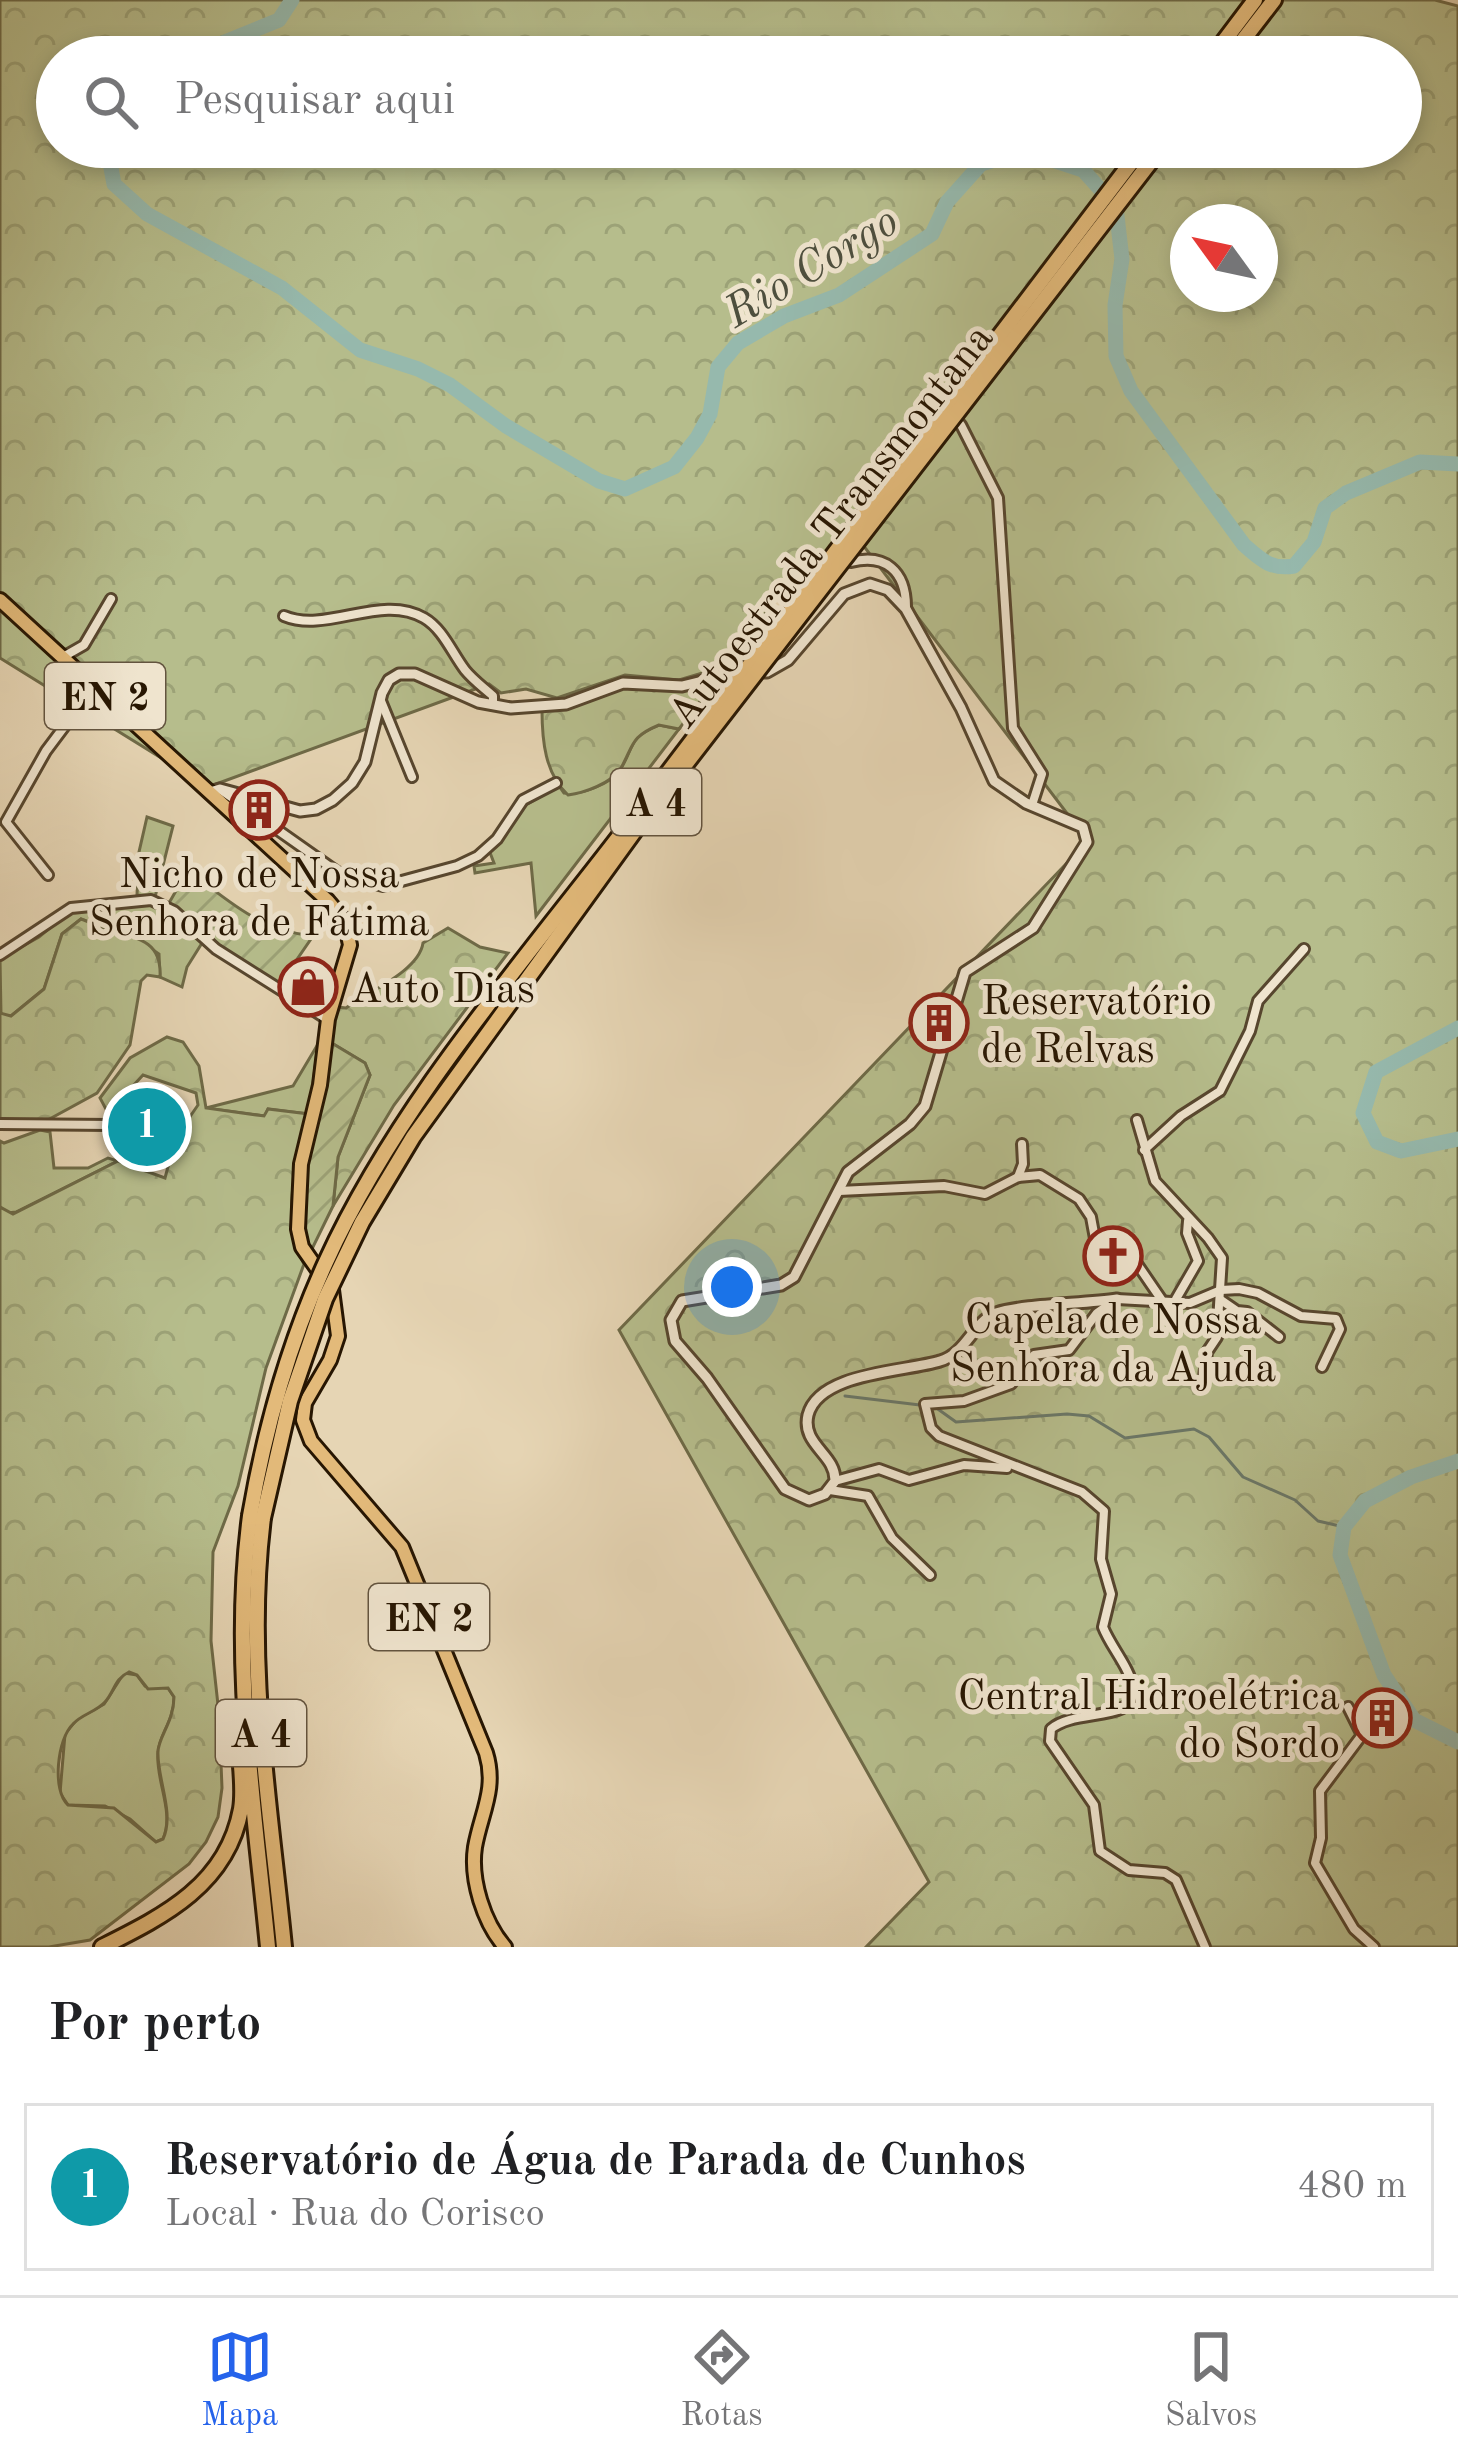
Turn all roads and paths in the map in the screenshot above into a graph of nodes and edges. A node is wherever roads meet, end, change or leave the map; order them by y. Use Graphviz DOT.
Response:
graph roads {
  1 [pos="1255,0"];
  2 [pos="1274,0"];
  3 [pos="1228,36"];
  4 [pos="1246,36"];
  5 [pos="1128,168"];
  6 [pos="1146,168"];
  7 [pos="961,425"];
  8 [pos="850,562"];
  9 [pos="111,599"];
  10 [pos="0,600"];
  11 [pos="906,609"];
  12 [pos="284,616"];
  13 [pos="63,657"];
  14 [pos="95,686"];
  15 [pos="380,698"];
  16 [pos="493,706"];
  17 [pos="412,777"];
  18 [pos="556,782"];
  19 [pos="215,790"];
  20 [pos="1032,806"];
  21 [pos="48,875"];
  22 [pos="1304,949"];
  23 [pos="0,955"];
  24 [pos="328,1019"];
  25 [pos="1138,1120"];
  26 [pos="0,1124"];
  27 [pos="111,1125"];
  28 [pos="1022,1144"];
  29 [pos="1144,1150"];
  30 [pos="1018,1177"];
  31 [pos="837,1191"];
  32 [pos="1188,1219"];
  33 [pos="1220,1294"];
  34 [pos="1117,1299"];
  35 [pos="1161,1299"];
  36 [pos="1174,1300"];
  37 [pos="1279,1337"];
  38 [pos="1322,1367"];
  39 [pos="1204,1377"];
  40 [pos="1022,1469"];
  41 [pos="832,1485"];
  42 [pos="256,1517"];
  43 [pos="930,1574"];
  44 [pos="244,1706"];
  45 [pos="1348,1706"];
  46 [pos="102,1947"];
  47 [pos="268,1947"];
  48 [pos="284,1947"];
  49 [pos="505,1947"];
  50 [pos="1205,1947"];
  51 [pos="1374,1947"];
  1 -- 3 [label="highway"];
  2 -- 4 [label="highway"];
  5 -- 42 [label="highway, Autoestrada Transmontana / A 4, bridge"];
  6 -- 42 [label="highway, Autoestrada Transmontana / A 4, bridge"];
  7 -- 20 [label="street"];
  8 -- 11 [label="street"];
  9 -- 13 [label="street"];
  10 -- 13 [label="main road, EN 2"];
  11 -- 16 [label="street"];
  11 -- 20 [label="street"];
  12 -- 16 [label="street"];
  13 -- 14 [label="main road, EN 2"];
  14 -- 19 [label="main road, EN 2"];
  14 -- 21 [label="street"];
  15 -- 16 [label="street"];
  15 -- 17 [label="street"];
  15 -- 19 [label="street"];
  18 -- 19 [label="street"];
  19 -- 24 [label="main road, EN 2"];
  20 -- 31 [label="street"];
  22 -- 29 [label="street"];
  23 -- 24 [label="street"];
  24 -- 49 [label="main road, EN 2"];
  25 -- 29 [label="street"];
  26 -- 27 [label="street"];
  28 -- 30 [label="street"];
  29 -- 32 [label="street"];
  30 -- 31 [label="street"];
  30 -- 35 [label="street"];
  31 -- 41 [label="street"];
  32 -- 33 [label="street"];
  32 -- 36 [label="street"];
  33 -- 36 [label="street"];
  33 -- 37 [label="street"];
  33 -- 38 [label="street"];
  33 -- 39 [label="street"];
  34 -- 35 [label="street"];
  34 -- 40 [label="street"];
  34 -- 41 [label="street"];
  35 -- 36 [label="street"];
  40 -- 41 [label="street"];
  40 -- 50 [label="street"];
  41 -- 43 [label="street"];
  42 -- 44 [label="highway, Autoestrada Transmontana / A 4"];
  42 -- 48 [label="highway, Autoestrada Transmontana / A 4"];
  44 -- 46 [label="highway"];
  44 -- 47 [label="highway, Autoestrada Transmontana / A 4"];
  45 -- 51 [label="street"];
}
